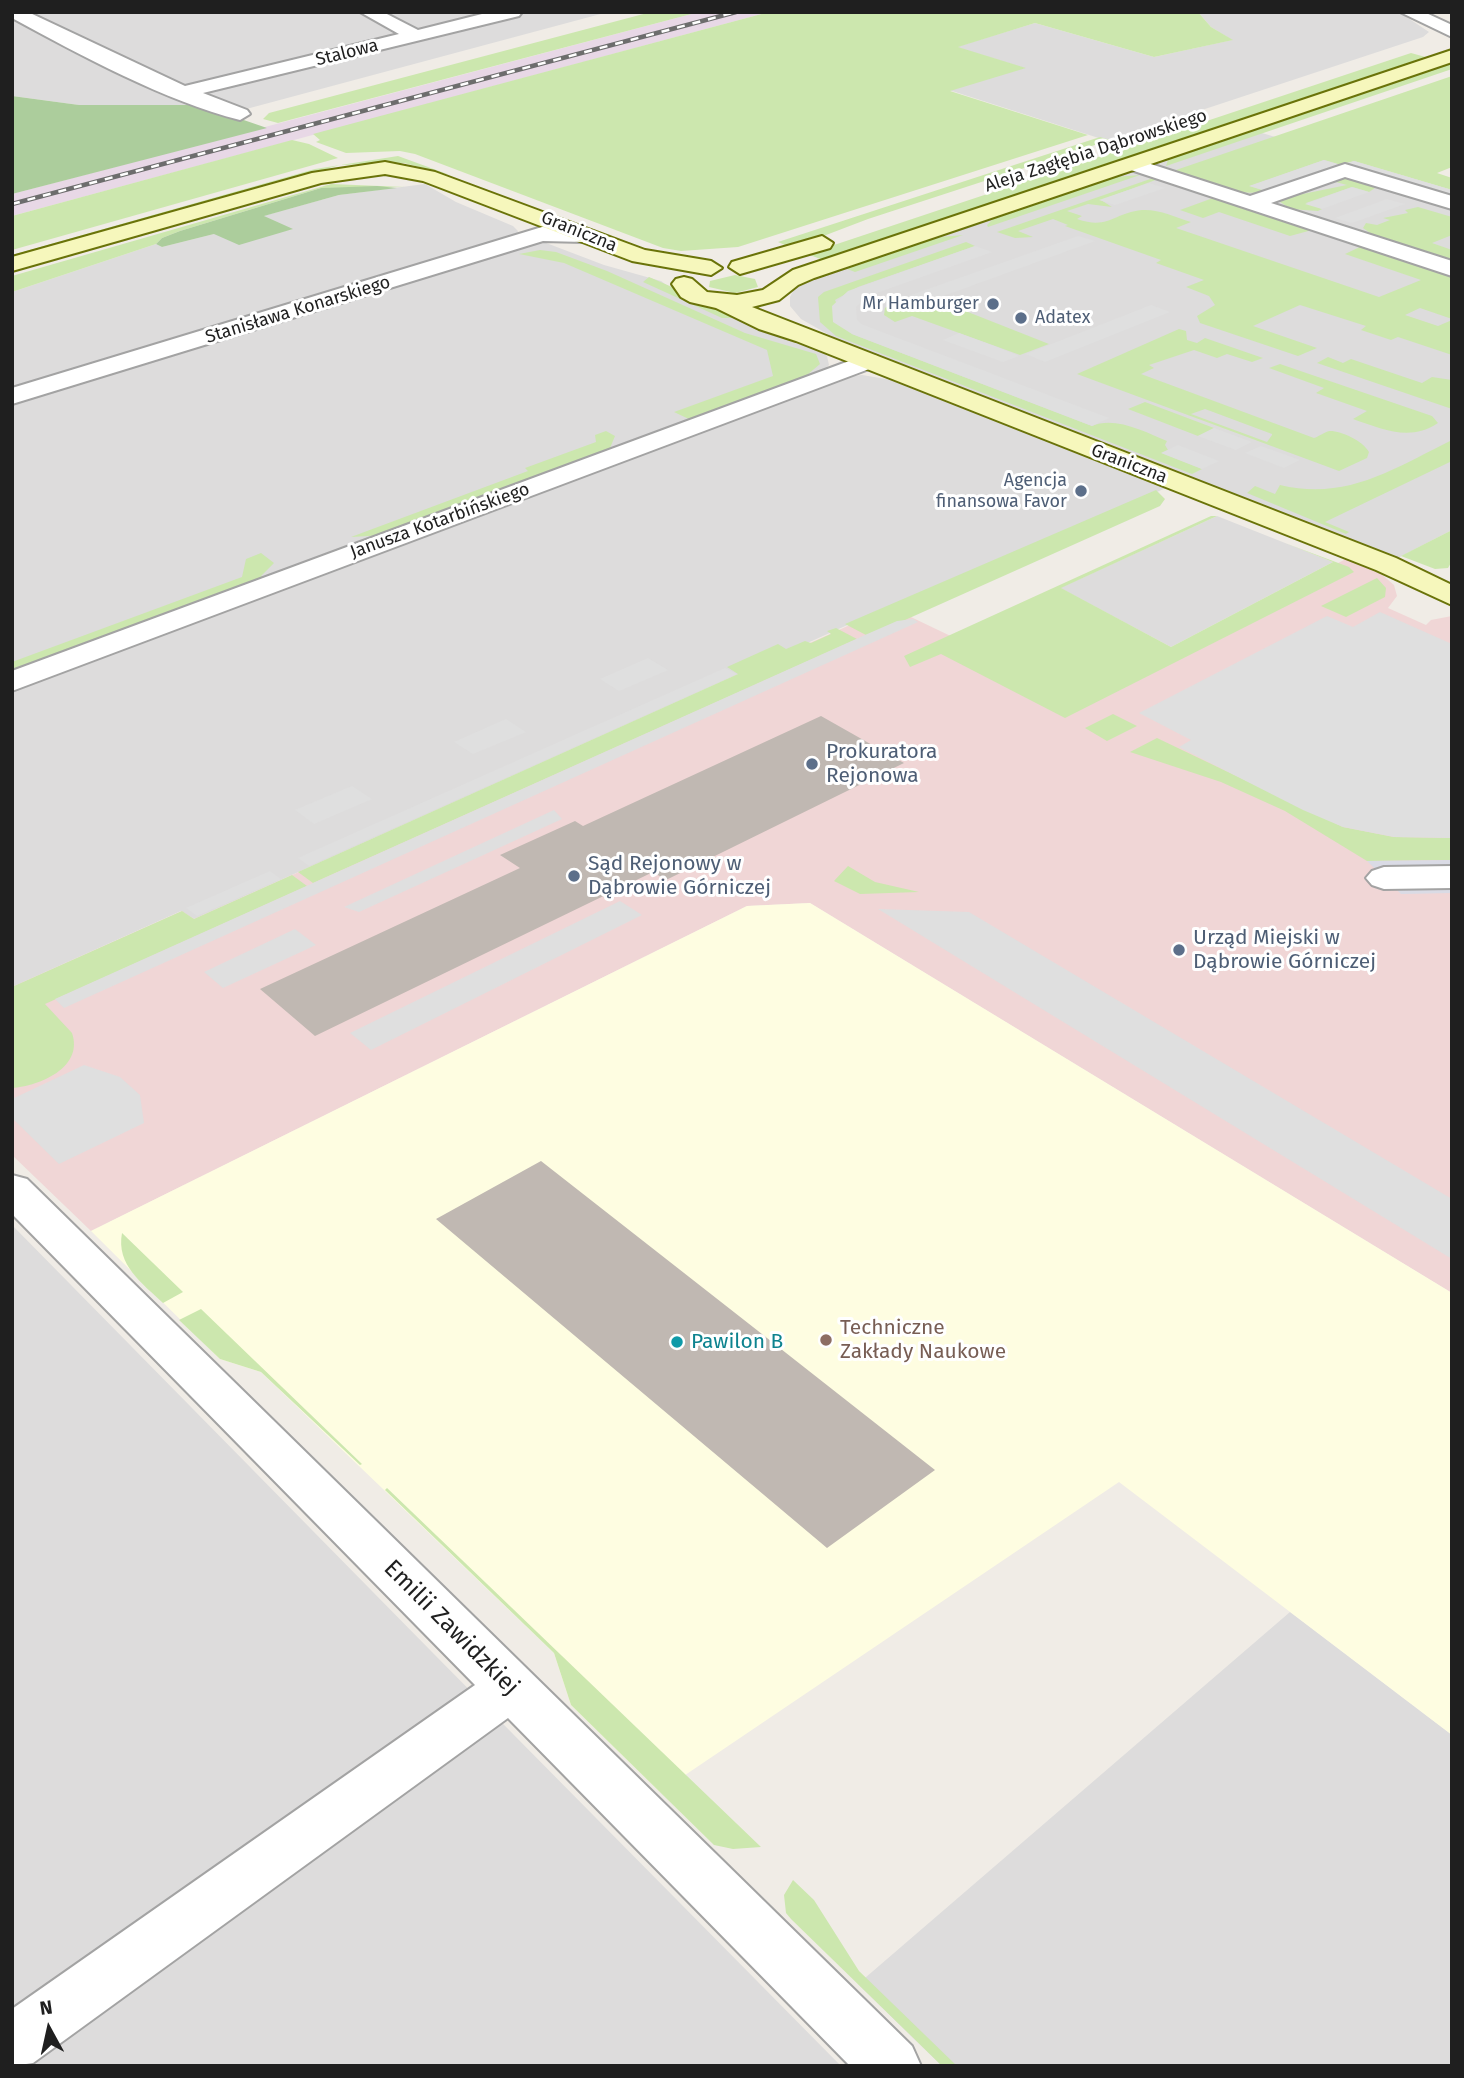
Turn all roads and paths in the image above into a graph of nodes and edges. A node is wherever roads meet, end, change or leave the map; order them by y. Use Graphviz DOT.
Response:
graph roads {
  1 [pos="14,12"];
  2 [pos="369,12"];
  3 [pos="513,12"];
  4 [pos="1409,12"];
  5 [pos="1452,33"];
  6 [pos="416,36"];
  7 [pos="1427,42"];
  8 [pos="1452,56"];
  9 [pos="181,93"];
  10 [pos="240,114"];
  11 [pos="1132,164"];
  12 [pos="450,185"];
  13 [pos="1252,202"];
  14 [pos="1452,203"];
  15 [pos="542,234"];
  16 [pos="846,234"];
  17 [pos="585,235"];
  18 [pos="12,264"];
  19 [pos="740,267"];
  20 [pos="711,268"];
  21 [pos="1452,269"];
  22 [pos="684,284"];
  23 [pos="779,289"];
  24 [pos="722,302"];
  25 [pos="805,336"];
  26 [pos="867,361"];
  27 [pos="12,396"];
  28 [pos="1452,596"];
  29 [pos="12,682"];
  30 [pos="1452,877"];
  31 [pos="1384,878"];
  32 [pos="12,1189"];
  33 [pos="510,1688"];
  34 [pos="12,2043"];
  35 [pos="891,2066"];
  1 -- 9 [label="street"];
  2 -- 6 [label="street"];
  3 -- 6 [label="street, Stalowa"];
  4 -- 5 [label="street"];
  5 -- 7 [label="street"];
  6 -- 9 [label="street, Stalowa"];
  8 -- 11 [label="street, Aleja Zagłębia Dąbrowskiego"];
  9 -- 10 [label="street"];
  11 -- 13 [label="street"];
  11 -- 23 [label="street, Aleja Zagłębia Dąbrowskiego"];
  12 -- 15 [label="street, Graniczna"];
  12 -- 17 [label="street, Graniczna"];
  12 -- 18 [label="street, Graniczna"];
  13 -- 14 [label="street"];
  13 -- 21 [label="street"];
  15 -- 17 [label="street, Stanisława Konarskiego"];
  15 -- 22 [label="street, Graniczna"];
  15 -- 27 [label="street, Stanisława Konarskiego"];
  16 -- 19 [label="street"];
  17 -- 20 [label="street, Graniczna"];
  19 -- 20 [label="street, Graniczna"];
  19 -- 23 [label="street"];
  20 -- 22 [label="street"];
  22 -- 24 [label="street, Graniczna"];
  23 -- 24 [label="street, Aleja Zagłębia Dąbrowskiego"];
  23 -- 25 [label="street, Graniczna"];
  24 -- 25 [label="street, Graniczna"];
  25 -- 26 [label="street, Graniczna"];
  26 -- 28 [label="street, Graniczna"];
  26 -- 29 [label="street, Janusza Kotarbińskiego"];
  30 -- 31 [label="street"];
  32 -- 33 [label="street, Emilii Zawidzkiej"];
  33 -- 34 [label="street"];
  33 -- 35 [label="street, Emilii Zawidzkiej"];
}
